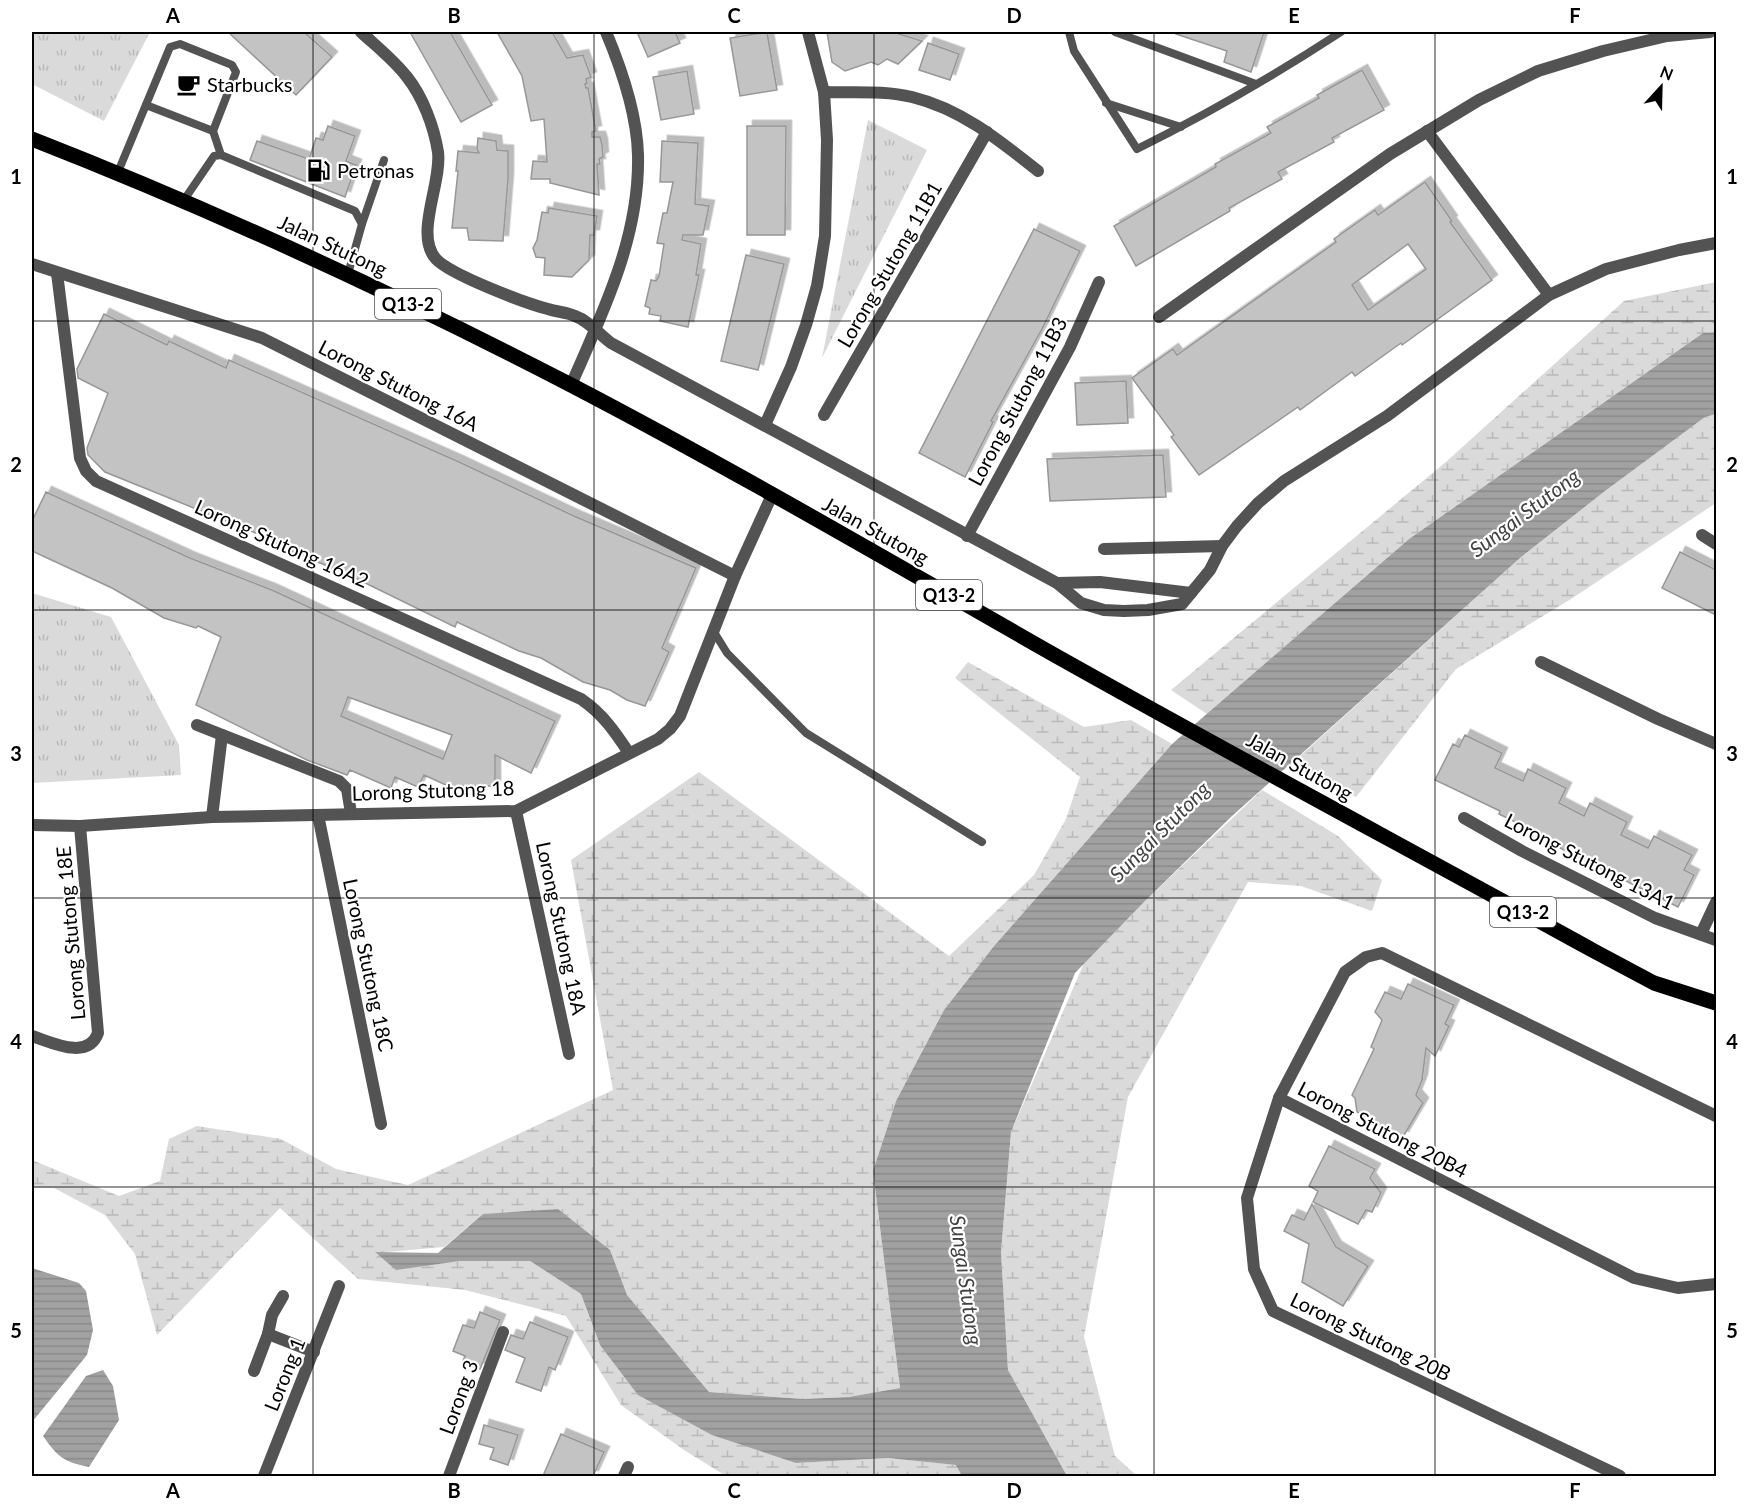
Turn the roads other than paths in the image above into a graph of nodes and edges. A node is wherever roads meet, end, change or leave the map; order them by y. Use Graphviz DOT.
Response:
graph roads {
  1 [pos="362,32"];
  2 [pos="606,32"];
  3 [pos="808,32"];
  4 [pos="1069,32"];
  5 [pos="1115,32"];
  6 [pos="1341,32"];
  7 [pos="1710,32"];
  8 [pos="1256,84"];
  9 [pos="825,93"];
  10 [pos="1106,103"];
  11 [pos="146,105"];
  12 [pos="1181,127"];
  13 [pos="213,131"];
  14 [pos="1427,131"];
  15 [pos="987,132"];
  16 [pos="32,139"];
  17 [pos="221,156"];
  18 [pos="384,160"];
  19 [pos="1038,171"];
  20 [pos="118,172"];
  21 [pos="184,200"];
  22 [pos="362,224"];
  23 [pos="1716,243"];
  24 [pos="32,264"];
  25 [pos="57,273"];
  26 [pos="348,274"];
  27 [pos="1099,282"];
  28 [pos="1548,295"];
  29 [pos="1159,317"];
  30 [pos="596,330"];
  31 [pos="571,385"];
  32 [pos="824,415"];
  33 [pos="765,425"];
  34 [pos="772,495"];
  35 [pos="1702,535"];
  36 [pos="967,536"];
  37 [pos="1716,544"];
  38 [pos="1222,546"];
  39 [pos="1104,549"];
  40 [pos="735,576"];
  41 [pos="1057,584"];
  42 [pos="1191,593"];
  43 [pos="714,632"];
  44 [pos="1541,662"];
  45 [pos="196,725"];
  46 [pos="222,735"];
  47 [pos="1716,744"];
  48 [pos="629,753"];
  49 [pos="516,811"];
  50 [pos="351,813"];
  51 [pos="318,815"];
  52 [pos="212,817"];
  53 [pos="1464,818"];
  54 [pos="32,825"];
  55 [pos="80,826"];
  56 [pos="982,842"];
  57 [pos="1716,902"];
  58 [pos="1701,934"];
  59 [pos="1716,940"];
  60 [pos="1716,1003"];
  61 [pos="32,1036"];
  62 [pos="569,1054"];
  63 [pos="1279,1098"];
  64 [pos="1716,1116"];
  65 [pos="381,1124"];
  66 [pos="1716,1284"];
  67 [pos="339,1286"];
  68 [pos="283,1296"];
  69 [pos="503,1332"];
  70 [pos="268,1334"];
  71 [pos="314,1352"];
  72 [pos="254,1371"];
  73 [pos="264,1476"];
  74 [pos="449,1476"];
  75 [pos="1620,1476"];
  1 -- 30 [label="street"];
  2 -- 30 [label="street"];
  3 -- 9 [label="street"];
  4 -- 10 [label="lane"];
  5 -- 8 [label="lane"];
  6 -- 8 [label="lane"];
  7 -- 14 [label="street"];
  8 -- 12 [label="lane"];
  9 -- 15 [label="street"];
  9 -- 33 [label="street"];
  10 -- 12 [label="lane"];
  10 -- 12 [label="lane"];
  11 -- 13 [label="lane"];
  11 -- 13 [label="lane"];
  11 -- 20 [label="lane"];
  13 -- 17 [label="lane"];
  14 -- 28 [label="street"];
  14 -- 29 [label="street"];
  15 -- 19 [label="street"];
  15 -- 32 [label="street, Lorong Stutong 11B1"];
  16 -- 20 [label="main road, Jalan Stutong / Q13-2"];
  17 -- 21 [label="lane"];
  17 -- 22 [label="lane"];
  18 -- 22 [label="lane"];
  20 -- 21 [label="main road, Jalan Stutong / Q13-2"];
  21 -- 26 [label="main road, Jalan Stutong / Q13-2"];
  22 -- 26 [label="lane"];
  23 -- 28 [label="street"];
  24 -- 25 [label="street, Lorong Stutong 16A"];
  25 -- 40 [label="street, Lorong Stutong 16A"];
  25 -- 48 [label="street, Lorong Stutong 16A2"];
  26 -- 31 [label="main road, Jalan Stutong / Q13-2"];
  27 -- 36 [label="street, Lorong Stutong 11B3"];
  28 -- 38 [label="street"];
  30 -- 31 [label="street"];
  30 -- 33 [label="street"];
  31 -- 34 [label="main road, Jalan Stutong / Q13-2"];
  33 -- 36 [label="street"];
  34 -- 40 [label="street, Lorong Stutong 18"];
  34 -- 60 [label="main road, Jalan Stutong / Q13-2"];
  35 -- 37 [label="street"];
  36 -- 41 [label="street"];
  38 -- 39 [label="street"];
  38 -- 42 [label="street"];
  40 -- 43 [label="street, Lorong Stutong 18"];
  41 -- 42 [label="street"];
  41 -- 42 [label="street"];
  43 -- 48 [label="street, Lorong Stutong 18"];
  43 -- 56 [label="lane"];
  44 -- 47 [label="street"];
  45 -- 46 [label="street"];
  46 -- 50 [label="street"];
  46 -- 52 [label="street"];
  48 -- 49 [label="street, Lorong Stutong 18"];
  49 -- 50 [label="street, Lorong Stutong 18"];
  49 -- 62 [label="street, Lorong Stutong 18A"];
  50 -- 51 [label="street, Lorong Stutong 18"];
  51 -- 52 [label="street, Lorong Stutong 18"];
  51 -- 65 [label="street, Lorong Stutong 18C"];
  52 -- 55 [label="street, Lorong Stutong 18"];
  53 -- 58 [label="street, Lorong Stutong 13A1"];
  54 -- 55 [label="street, Lorong Stutong 18"];
  55 -- 61 [label="street, Lorong Stutong 18E"];
  57 -- 58 [label="street"];
  58 -- 59 [label="street, Lorong Stutong 13A1"];
  63 -- 64 [label="street, Lorong Stutong 20B4"];
  63 -- 66 [label="street, Lorong Stutong 20B4"];
  63 -- 75 [label="street, Lorong Stutong 20B"];
  67 -- 71 [label="street, Lorong 1"];
  68 -- 70 [label="street"];
  69 -- 74 [label="street, Lorong 3"];
  70 -- 71 [label="street"];
  70 -- 72 [label="street"];
  71 -- 73 [label="street, Lorong 1"];
}
